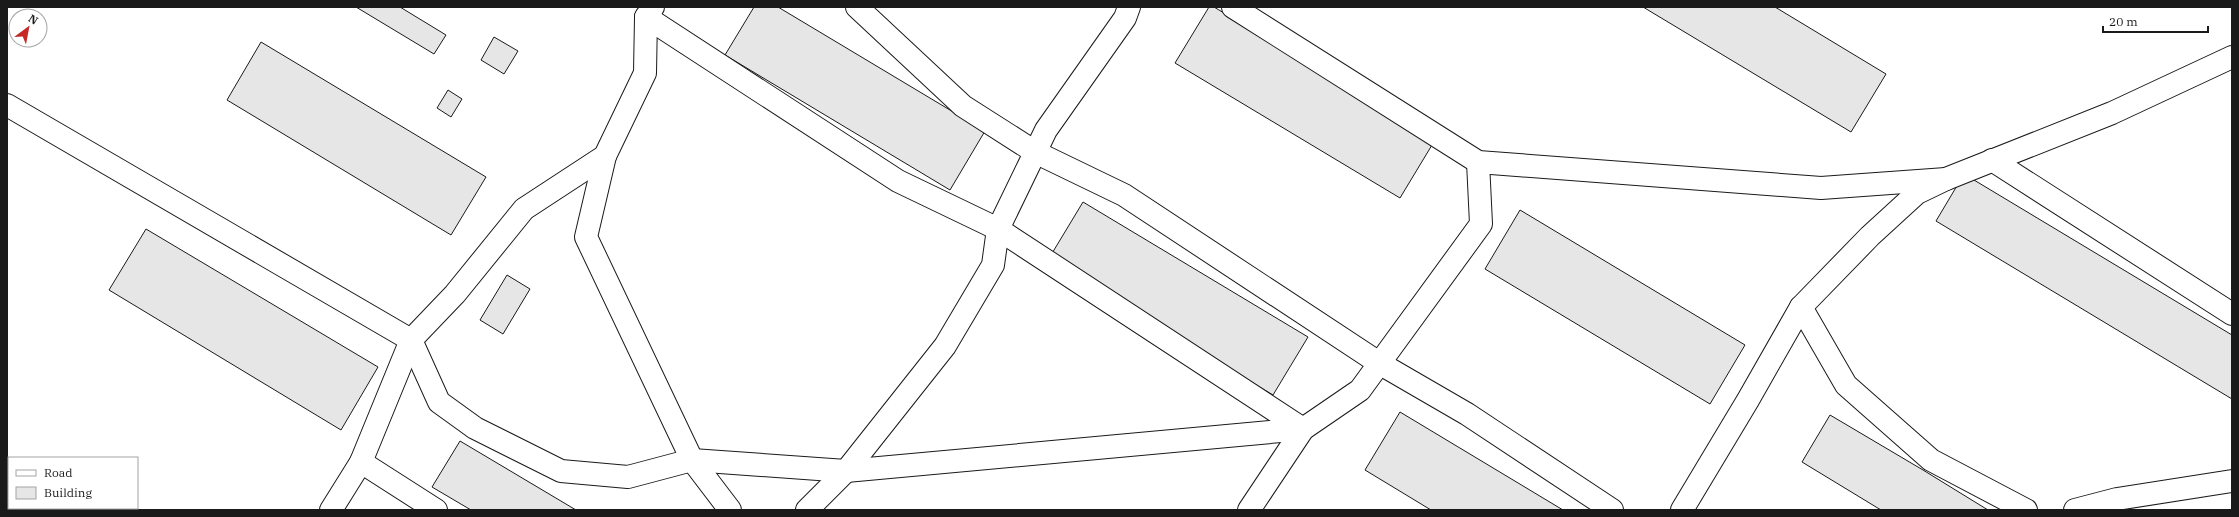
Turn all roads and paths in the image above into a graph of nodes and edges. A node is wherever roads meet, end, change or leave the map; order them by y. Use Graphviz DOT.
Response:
graph roads {
  1 [pos="857,7"];
  2 [pos="1129,7"];
  3 [pos="1232,7"];
  4 [pos="650,12"];
  5 [pos="2232,57"];
  6 [pos="7,105"];
  7 [pos="1035,152"];
  8 [pos="605,156"];
  9 [pos="1992,160"];
  10 [pos="1478,162"];
  11 [pos="1946,179"];
  12 [pos="998,229"];
  13 [pos="1801,307"];
  14 [pos="2232,314"];
  15 [pos="411,340"];
  16 [pos="1379,363"];
  17 [pos="1303,429"];
  18 [pos="692,460"];
  19 [pos="361,462"];
  20 [pos="846,470"];
  21 [pos="2232,481"];
  22 [pos="330,510"];
  23 [pos="436,510"];
  24 [pos="730,510"];
  25 [pos="806,510"];
  26 [pos="1249,510"];
  27 [pos="1612,510"];
  28 [pos="1682,510"];
  29 [pos="2026,510"];
  30 [pos="2075,510"];
  1 -- 7 [label="street"];
  2 -- 7 [label="street"];
  3 -- 10 [label="street"];
  4 -- 8 [label="street"];
  4 -- 12 [label="street"];
  5 -- 9 [label="street"];
  6 -- 15 [label="street"];
  7 -- 12 [label="street"];
  7 -- 16 [label="street"];
  8 -- 15 [label="street"];
  8 -- 18 [label="street"];
  9 -- 11 [label="street"];
  9 -- 14 [label="street"];
  10 -- 11 [label="street"];
  10 -- 16 [label="street"];
  11 -- 13 [label="street"];
  12 -- 17 [label="street"];
  12 -- 20 [label="street"];
  13 -- 28 [label="street"];
  13 -- 29 [label="street"];
  15 -- 18 [label="street"];
  15 -- 19 [label="street"];
  16 -- 17 [label="street"];
  16 -- 27 [label="street"];
  17 -- 20 [label="street"];
  17 -- 26 [label="street"];
  18 -- 20 [label="street"];
  18 -- 24 [label="street"];
  19 -- 22 [label="street"];
  19 -- 23 [label="street"];
  20 -- 25 [label="street"];
  21 -- 30 [label="street"];
}
